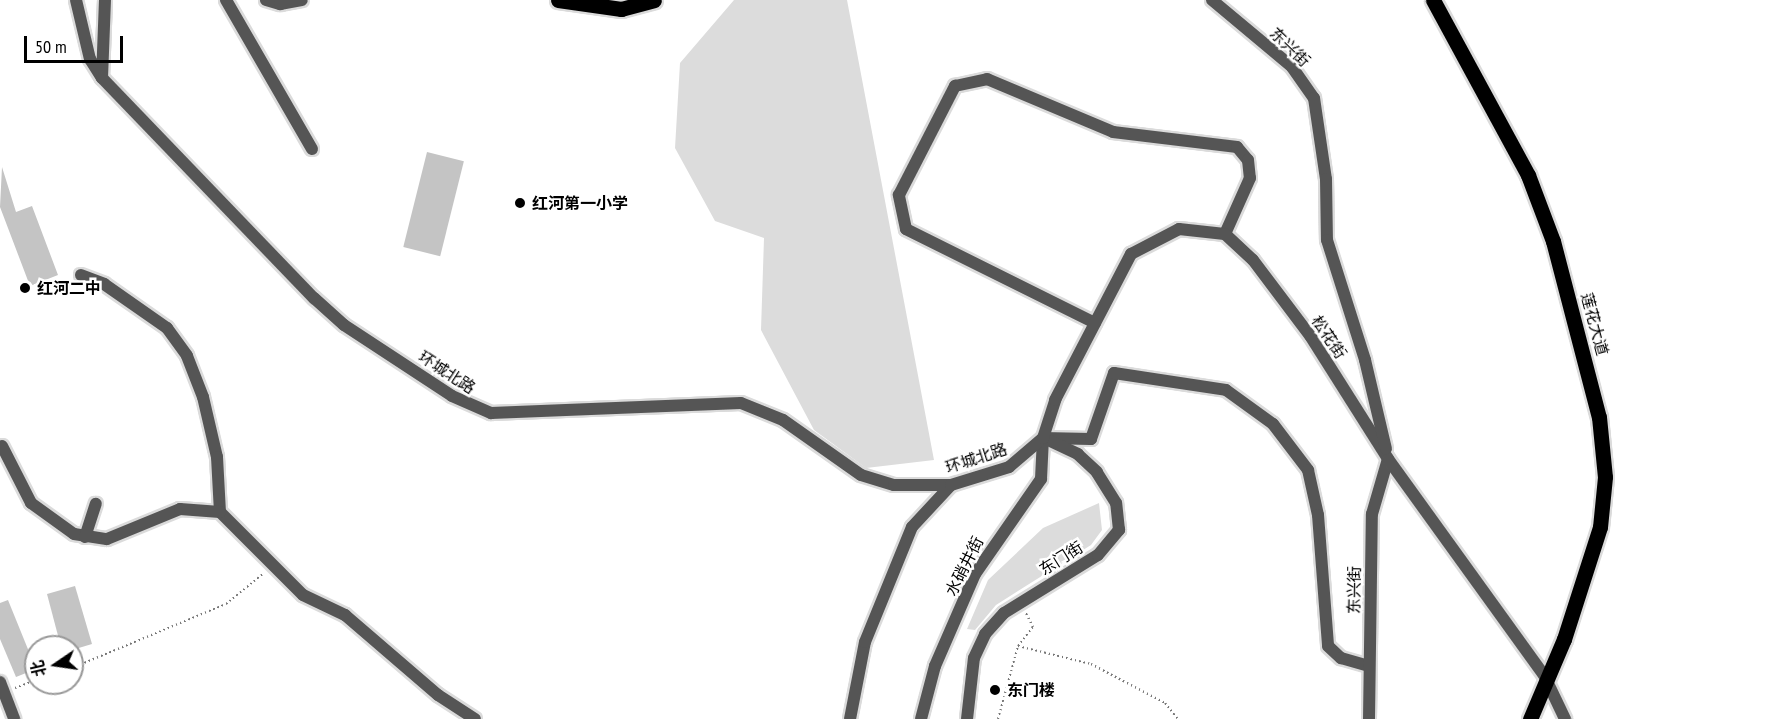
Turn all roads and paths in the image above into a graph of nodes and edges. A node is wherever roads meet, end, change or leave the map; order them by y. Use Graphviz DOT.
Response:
graph roads {
  1 [pos="76,0"];
  2 [pos="105,0"];
  3 [pos="226,0"];
  4 [pos="266,0"];
  5 [pos="302,0"];
  6 [pos="558,0"];
  7 [pos="654,0"];
  8 [pos="1212,0"];
  9 [pos="1433,0"];
  10 [pos="102,78"];
  11 [pos="312,149"];
  12 [pos="1225,234"];
  13 [pos="81,275"];
  14 [pos="1095,323"];
  15 [pos="1043,438"];
  16 [pos="2,446"];
  17 [pos="1388,459"];
  18 [pos="951,485"];
  19 [pos="96,504"];
  20 [pos="220,512"];
  21 [pos="85,537"];
  22 [pos="273,565"];
  23 [pos="1022,602"];
  24 [pos="1018,646"];
  25 [pos="84,663"];
  26 [pos="1369,666"];
  27 [pos="1545,677"];
  28 [pos="24,682"];
  29 [pos="2,687"];
  30 [pos="14,719"];
  31 [pos="474,719"];
  32 [pos="850,719"];
  33 [pos="921,719"];
  34 [pos="967,719"];
  35 [pos="998,719"];
  36 [pos="1178,719"];
  37 [pos="1368,719"];
  38 [pos="1530,719"];
  39 [pos="1565,719"];
  1 -- 10 [label="street, 环城北路"];
  2 -- 10 [label="street"];
  3 -- 11 [label="street"];
  4 -- 5 [label="street"];
  6 -- 7 [label="main road"];
  8 -- 17 [label="street, 东兴街"];
  9 -- 27 [label="main road, 莲花大道"];
  10 -- 18 [label="street, 环城北路"];
  12 -- 14 [label="street"];
  12 -- 14 [label="street"];
  12 -- 17 [label="street, 松花街"];
  13 -- 20 [label="street"];
  14 -- 15 [label="street"];
  15 -- 18 [label="street, 环城北路"];
  15 -- 23 [label="street, 东门街"];
  15 -- 26 [label="street, 东兴街"];
  15 -- 33 [label="street, 水硝井街"];
  16 -- 21 [label="street"];
  17 -- 26 [label="street, 东兴街"];
  17 -- 27 [label="street, 松花街"];
  18 -- 32 [label="street"];
  19 -- 21 [label="street"];
  20 -- 21 [label="street"];
  20 -- 22 [label="street"];
  22 -- 25 [label="path"];
  22 -- 31 [label="street"];
  23 -- 24 [label="path"];
  23 -- 34 [label="street, 东门街"];
  24 -- 35 [label="path"];
  24 -- 36 [label="path"];
  26 -- 37 [label="street"];
  27 -- 38 [label="main road, 莲花大道"];
  27 -- 39 [label="street, 松花街"];
  28 -- 29 [label="path"];
  29 -- 30 [label="street"];
}
